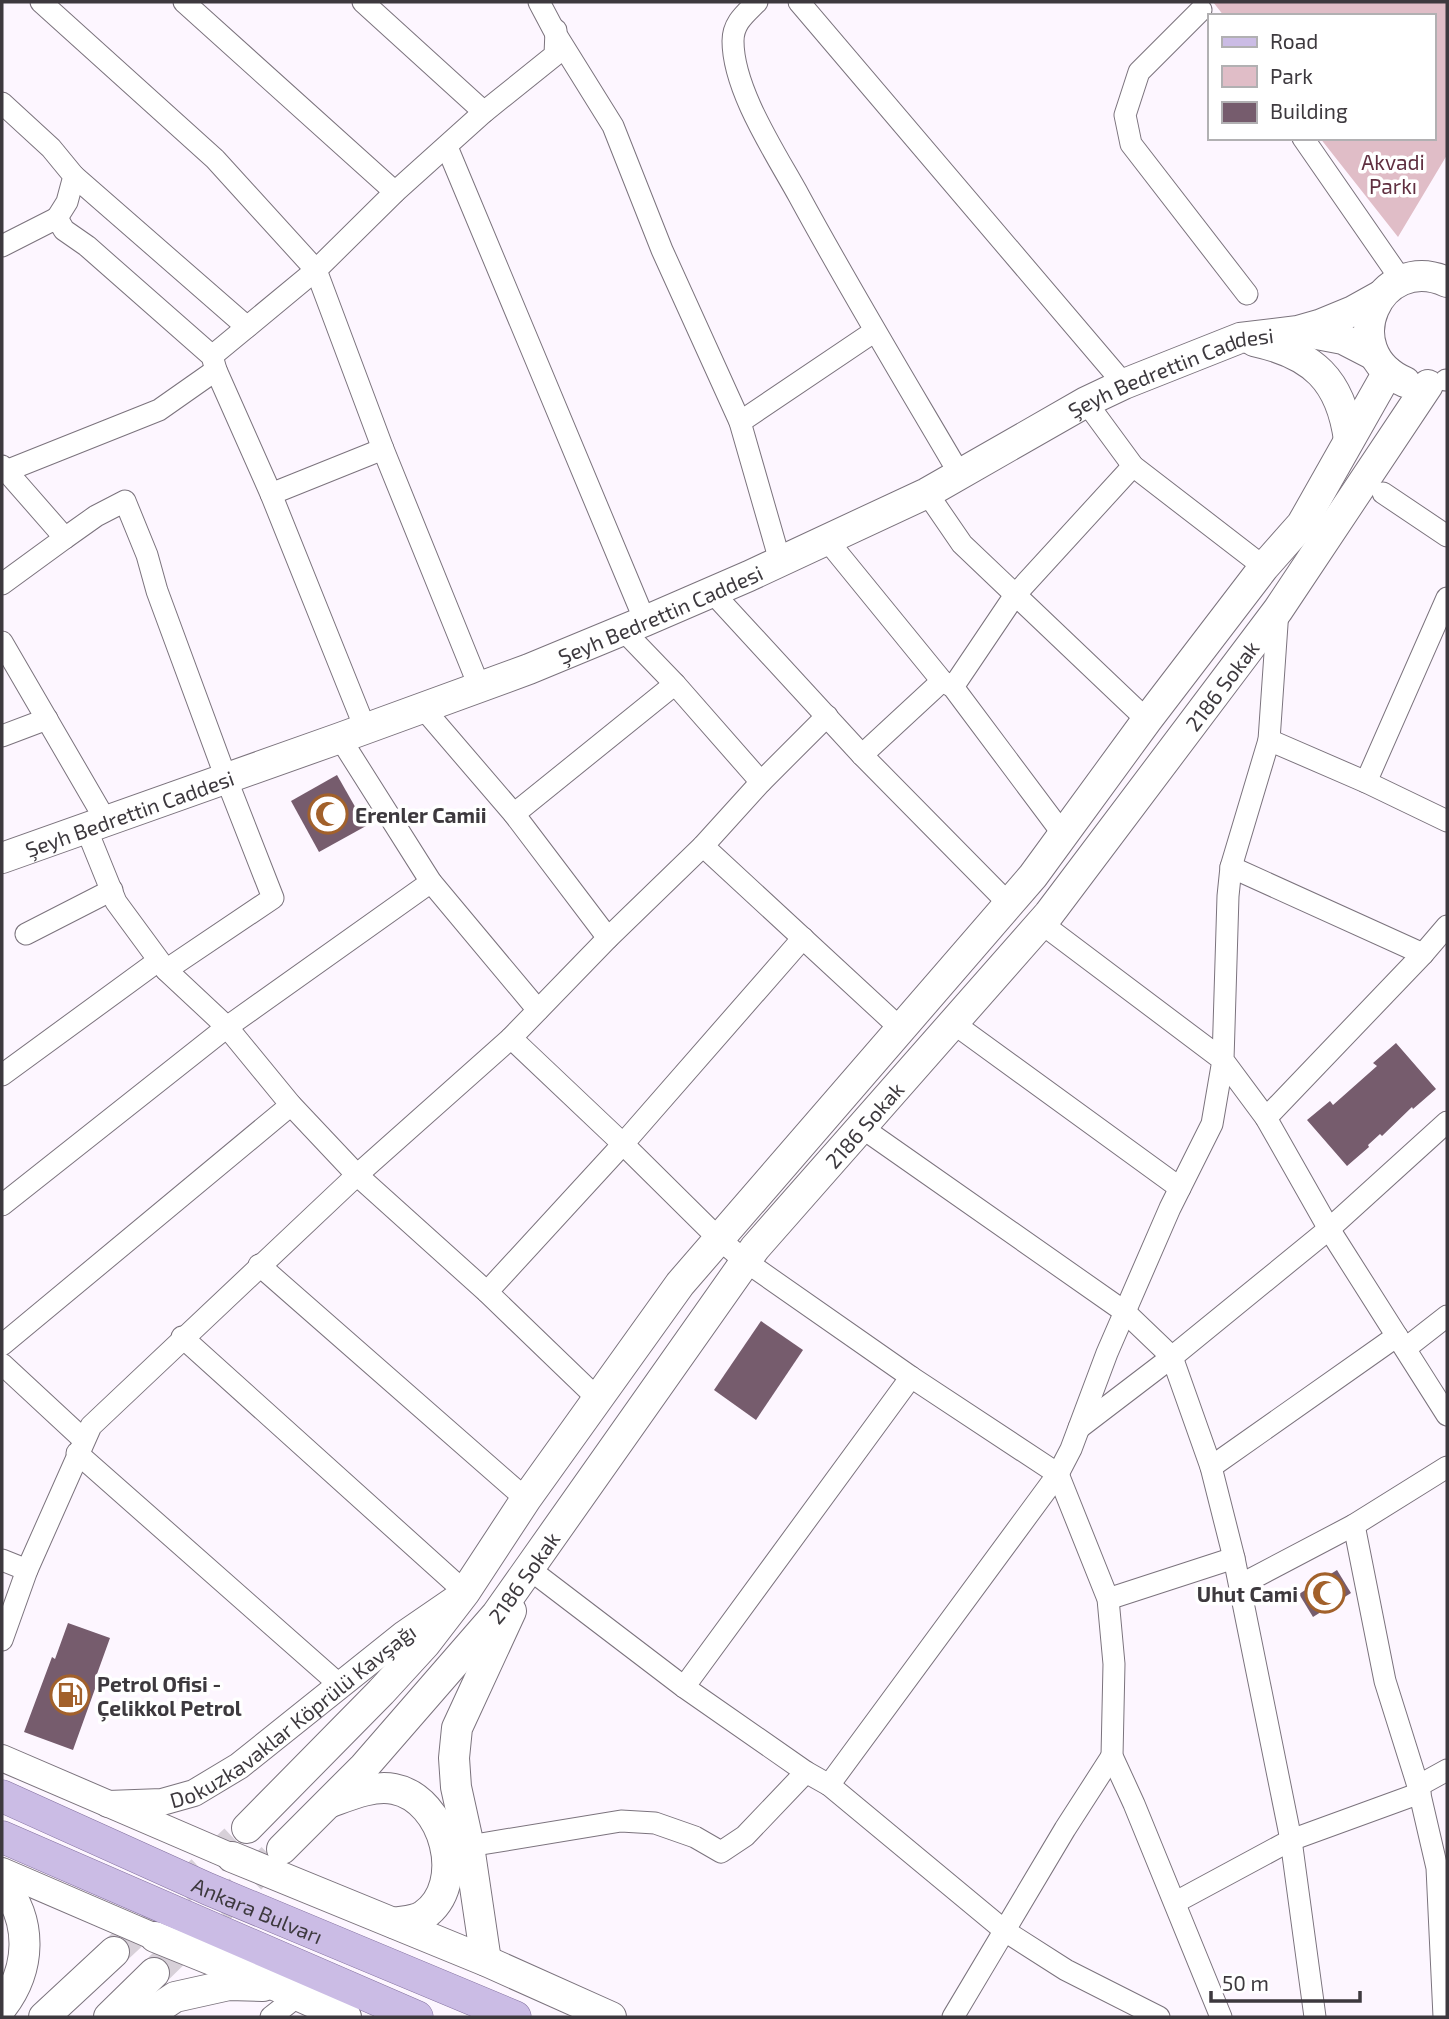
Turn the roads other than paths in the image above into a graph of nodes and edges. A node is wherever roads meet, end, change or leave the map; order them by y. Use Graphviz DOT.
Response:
graph roads {
  1 [pos="41,2"];
  2 [pos="184,2"];
  3 [pos="363,2"];
  4 [pos="539,2"];
  5 [pos="554,2"];
  6 [pos="757,2"];
  7 [pos="799,2"];
  8 [pos="1202,10"];
  9 [pos="557,36"];
  10 [pos="2,103"];
  11 [pos="484,113"];
  12 [pos="1305,140"];
  13 [pos="447,147"];
  14 [pos="75,176"];
  15 [pos="395,192"];
  16 [pos="57,218"];
  17 [pos="2,246"];
  18 [pos="1447,253"];
  19 [pos="316,270"];
  20 [pos="1413,284"];
  21 [pos="1247,294"];
  22 [pos="247,327"];
  23 [pos="875,331"];
  24 [pos="1298,331"];
  25 [pos="1240,338"];
  26 [pos="214,363"];
  27 [pos="1381,363"];
  28 [pos="1442,381"];
  29 [pos="1124,384"];
  30 [pos="1086,402"];
  31 [pos="740,422"];
  32 [pos="1349,440"];
  33 [pos="383,449"];
  34 [pos="1133,466"];
  35 [pos="4,469"];
  36 [pos="959,473"];
  37 [pos="927,492"];
  38 [pos="1383,493"];
  39 [pos="271,494"];
  40 [pos="1447,536"];
  41 [pos="65,538"];
  42 [pos="827,540"];
  43 [pos="780,561"];
  44 [pos="1264,567"];
  45 [pos="2,584"];
  46 [pos="712,592"];
  47 [pos="1016,595"];
  48 [pos="1447,598"];
  49 [pos="1278,610"];
  50 [pos="633,625"];
  51 [pos="2,642"];
  52 [pos="675,684"];
  53 [pos="948,684"];
  54 [pos="479,686"];
  55 [pos="422,708"];
  56 [pos="827,716"];
  57 [pos="47,719"];
  58 [pos="1147,720"];
  59 [pos="353,733"];
  60 [pos="2,736"];
  61 [pos="1269,740"];
  62 [pos="862,755"];
  63 [pos="226,778"];
  64 [pos="761,782"];
  65 [pos="1366,782"];
  66 [pos="514,814"];
  67 [pos="1447,821"];
  68 [pos="96,825"];
  69 [pos="1063,834"];
  70 [pos="703,845"];
  71 [pos="2,858"];
  72 [pos="1231,867"];
  73 [pos="431,882"];
  74 [pos="111,890"];
  75 [pos="1007,903"];
  76 [pos="1041,923"];
  77 [pos="1447,926"];
  78 [pos="26,934"];
  79 [pos="608,938"];
  80 [pos="803,938"];
  81 [pos="1423,954"];
  82 [pos="162,966"];
  83 [pos="538,1010"];
  84 [pos="953,1023"];
  85 [pos="227,1027"];
  86 [pos="900,1028"];
  87 [pos="511,1038"];
  88 [pos="1223,1060"];
  89 [pos="2,1075"];
  90 [pos="292,1105"];
  91 [pos="1266,1118"];
  92 [pos="1447,1122"];
  93 [pos="861,1127"];
  94 [pos="623,1144"];
  95 [pos="357,1174"];
  96 [pos="1180,1188"];
  97 [pos="2,1205"];
  98 [pos="1329,1229"];
  99 [pos="718,1238"];
  100 [pos="745,1261"];
  101 [pos="259,1265"];
  102 [pos="487,1292"];
  103 [pos="1125,1312"];
  104 [pos="1447,1316"];
  105 [pos="182,1337"];
  106 [pos="1401,1342"];
  107 [pos="2,1345"];
  108 [pos="1172,1357"];
  109 [pos="2,1364"];
  110 [pos="911,1377"];
  111 [pos="597,1398"];
  112 [pos="1447,1415"];
  113 [pos="1079,1428"];
  114 [pos="80,1447"];
  115 [pos="1211,1467"];
  116 [pos="1447,1467"];
  117 [pos="1058,1474"];
  118 [pos="526,1499"];
  119 [pos="1354,1525"];
  120 [pos="1234,1558"];
  121 [pos="2,1560"];
  122 [pos="528,1568"];
  123 [pos="27,1570"];
  124 [pos="1240,1586"];
  125 [pos="466,1592"];
  126 [pos="1108,1599"];
  127 [pos="2,1640"];
  128 [pos="341,1686"];
  129 [pos="684,1687"];
  130 [pos="1112,1756"];
  131 [pos="2,1758"];
  132 [pos="1447,1770"];
  133 [pos="806,1772"];
  134 [pos="829,1785"];
  135 [pos="1419,1789"];
  136 [pos="2,1796"];
  137 [pos="108,1804"];
  138 [pos="325,1805"];
  139 [pos="247,1828"];
  140 [pos="2,1837"];
  141 [pos="1291,1840"];
  142 [pos="469,1846"];
  143 [pos="282,1849"];
  144 [pos="232,1857"];
  145 [pos="1442,1866"];
  146 [pos="2,1871"];
  147 [pos="2,1883"];
  148 [pos="1176,1902"];
  149 [pos="394,1923"];
  150 [pos="1005,1931"];
  151 [pos="155,1937"];
  152 [pos="114,1952"];
  153 [pos="486,1961"];
  154 [pos="154,1973"];
  155 [pos="289,1991"];
  156 [pos="2,2007"];
  157 [pos="44,2017"];
  158 [pos="109,2017"];
  159 [pos="145,2017"];
  160 [pos="271,2017"];
  161 [pos="346,2017"];
  162 [pos="417,2017"];
  163 [pos="515,2017"];
  164 [pos="611,2017"];
  165 [pos="953,2017"];
  166 [pos="1159,2017"];
  167 [pos="1221,2017"];
  168 [pos="1315,2017"];
  169 [pos="1444,2017"];
  1 -- 19 [label="street"];
  2 -- 15 [label="street"];
  3 -- 11 [label="street"];
  4 -- 9 [label="street"];
  5 -- 9 [label="street"];
  6 -- 23 [label="street"];
  7 -- 29 [label="street"];
  8 -- 21 [label="street"];
  9 -- 11 [label="street"];
  9 -- 31 [label="street"];
  10 -- 14 [label="street"];
  11 -- 13 [label="street"];
  12 -- 20 [label="street"];
  13 -- 15 [label="street"];
  13 -- 50 [label="street"];
  14 -- 16 [label="street"];
  14 -- 22 [label="street"];
  15 -- 19 [label="street"];
  16 -- 17 [label="street"];
  16 -- 26 [label="street"];
  18 -- 20 [label="main road, Şeyh Bedrettin Caddesi"];
  19 -- 22 [label="street"];
  19 -- 33 [label="street"];
  20 -- 24 [label="main road, Şeyh Bedrettin Caddesi"];
  20 -- 27 [label="main road"];
  22 -- 26 [label="street"];
  23 -- 31 [label="street"];
  23 -- 36 [label="street"];
  24 -- 25 [label="main road, Şeyh Bedrettin Caddesi"];
  24 -- 27 [label="main road, Şeyh Bedrettin Caddesi"];
  25 -- 29 [label="main road, Şeyh Bedrettin Caddesi"];
  25 -- 32 [label="main road"];
  26 -- 35 [label="street"];
  26 -- 39 [label="street"];
  27 -- 28 [label="main road, Şeyh Bedrettin Caddesi"];
  27 -- 32 [label="main road, 2186 Sokak"];
  28 -- 49 [label="main road, 2186 Sokak"];
  29 -- 30 [label="main road, Şeyh Bedrettin Caddesi"];
  30 -- 34 [label="street"];
  30 -- 36 [label="main road, Şeyh Bedrettin Caddesi"];
  31 -- 43 [label="street"];
  32 -- 44 [label="main road, 2186 Sokak"];
  33 -- 39 [label="street"];
  33 -- 54 [label="street"];
  34 -- 44 [label="street"];
  34 -- 47 [label="street"];
  35 -- 41 [label="street"];
  36 -- 37 [label="main road, Şeyh Bedrettin Caddesi"];
  37 -- 42 [label="main road, Şeyh Bedrettin Caddesi"];
  37 -- 47 [label="street"];
  38 -- 40 [label="street"];
  39 -- 59 [label="street"];
  41 -- 45 [label="street"];
  41 -- 63 [label="street"];
  42 -- 43 [label="main road, Şeyh Bedrettin Caddesi"];
  42 -- 53 [label="street"];
  43 -- 46 [label="main road, Şeyh Bedrettin Caddesi"];
  44 -- 58 [label="main road, 2186 Sokak"];
  46 -- 50 [label="main road, Şeyh Bedrettin Caddesi"];
  46 -- 56 [label="street"];
  47 -- 53 [label="street"];
  47 -- 58 [label="street"];
  48 -- 65 [label="street"];
  49 -- 61 [label="street"];
  49 -- 76 [label="main road, 2186 Sokak"];
  50 -- 52 [label="street"];
  50 -- 54 [label="main road, Şeyh Bedrettin Caddesi"];
  51 -- 57 [label="street"];
  52 -- 64 [label="street"];
  52 -- 66 [label="street"];
  53 -- 62 [label="street"];
  53 -- 69 [label="street"];
  54 -- 55 [label="main road, Şeyh Bedrettin Caddesi"];
  55 -- 59 [label="main road, Şeyh Bedrettin Caddesi"];
  55 -- 66 [label="street"];
  56 -- 62 [label="street"];
  56 -- 64 [label="street"];
  57 -- 60 [label="street"];
  57 -- 68 [label="street"];
  58 -- 69 [label="main road, 2186 Sokak"];
  59 -- 63 [label="main road, Şeyh Bedrettin Caddesi"];
  59 -- 73 [label="street"];
  61 -- 65 [label="street"];
  61 -- 72 [label="street"];
  62 -- 75 [label="street"];
  63 -- 68 [label="main road, Şeyh Bedrettin Caddesi"];
  63 -- 82 [label="street"];
  64 -- 70 [label="street"];
  65 -- 67 [label="street"];
  66 -- 79 [label="street"];
  68 -- 71 [label="main road, Şeyh Bedrettin Caddesi"];
  68 -- 74 [label="street"];
  69 -- 75 [label="main road, 2186 Sokak"];
  70 -- 79 [label="street"];
  70 -- 80 [label="street"];
  72 -- 81 [label="street"];
  72 -- 88 [label="street"];
  73 -- 83 [label="street"];
  73 -- 85 [label="street"];
  74 -- 78 [label="street"];
  74 -- 82 [label="street"];
  75 -- 86 [label="main road, 2186 Sokak"];
  76 -- 84 [label="main road, 2186 Sokak"];
  76 -- 88 [label="street"];
  77 -- 81 [label="street"];
  79 -- 83 [label="street"];
  80 -- 86 [label="street"];
  80 -- 94 [label="street"];
  81 -- 91 [label="street"];
  82 -- 85 [label="street"];
  82 -- 89 [label="street"];
  83 -- 87 [label="street"];
  84 -- 93 [label="main road, 2186 Sokak"];
  84 -- 96 [label="street"];
  85 -- 90 [label="street"];
  85 -- 97 [label="street"];
  86 -- 99 [label="main road, 2186 Sokak"];
  87 -- 94 [label="street"];
  87 -- 95 [label="street"];
  88 -- 91 [label="street"];
  88 -- 96 [label="street"];
  90 -- 95 [label="street"];
  90 -- 107 [label="street"];
  91 -- 98 [label="street"];
  92 -- 98 [label="street"];
  93 -- 100 [label="main road, 2186 Sokak"];
  93 -- 103 [label="street"];
  94 -- 99 [label="street"];
  94 -- 102 [label="street"];
  95 -- 101 [label="street"];
  95 -- 102 [label="street"];
  96 -- 103 [label="street"];
  98 -- 106 [label="street"];
  98 -- 108 [label="street"];
  99 -- 100 [label="street"];
  99 -- 111 [label="main road, 2186 Sokak"];
  100 -- 110 [label="street"];
  100 -- 122 [label="main road, 2186 Sokak"];
  101 -- 105 [label="street"];
  101 -- 118 [label="street"];
  102 -- 111 [label="street"];
  103 -- 108 [label="street"];
  103 -- 113 [label="street"];
  104 -- 106 [label="street"];
  105 -- 114 [label="street"];
  105 -- 125 [label="street"];
  106 -- 112 [label="street"];
  106 -- 115 [label="street"];
  108 -- 113 [label="street"];
  108 -- 115 [label="street"];
  109 -- 114 [label="street"];
  110 -- 117 [label="street"];
  110 -- 129 [label="street"];
  111 -- 118 [label="main road, 2186 Sokak"];
  113 -- 117 [label="street"];
  114 -- 123 [label="street"];
  114 -- 128 [label="street"];
  115 -- 120 [label="street"];
  116 -- 119 [label="street"];
  117 -- 126 [label="street"];
  117 -- 134 [label="street"];
  118 -- 125 [label="main road, 2186 Sokak"];
  119 -- 124 [label="street"];
  119 -- 135 [label="street"];
  120 -- 124 [label="street"];
  120 -- 126 [label="street"];
  121 -- 123 [label="street"];
  122 -- 129 [label="street"];
  122 -- 138 [label="main road, 2186 Sokak"];
  122 -- 142 [label="main road"];
  123 -- 127 [label="street"];
  124 -- 141 [label="street"];
  125 -- 128 [label="street, Dokuzkavaklar Köprülü Kavşağı"];
  125 -- 139 [label="main road, 2186 Sokak"];
  126 -- 130 [label="street"];
  128 -- 137 [label="street, Dokuzkavaklar Köprülü Kavşağı"];
  129 -- 133 [label="street"];
  130 -- 148 [label="street"];
  130 -- 150 [label="street"];
  131 -- 137 [label="street, Ankara Bulvarı"];
  132 -- 135 [label="street"];
  133 -- 134 [label="street"];
  133 -- 142 [label="street"];
  134 -- 150 [label="street"];
  135 -- 141 [label="street"];
  135 -- 145 [label="street"];
  136 -- 163 [label="main road, Ankara Bulvarı"];
  137 -- 144 [label="street, Ankara Bulvarı"];
  138 -- 143 [label="main road, 2186 Sokak"];
  138 -- 149 [label="main road"];
  140 -- 162 [label="main road, Ankara Bulvarı"];
  141 -- 148 [label="street"];
  141 -- 168 [label="street"];
  142 -- 153 [label="main road"];
  144 -- 149 [label="main road"];
  145 -- 169 [label="street"];
  146 -- 151 [label="street"];
  147 -- 156 [label="main road"];
  148 -- 167 [label="street"];
  149 -- 153 [label="main road"];
  150 -- 165 [label="street"];
  150 -- 166 [label="street"];
  151 -- 155 [label="main road"];
  152 -- 157 [label="main road"];
  153 -- 164 [label="main road"];
  154 -- 158 [label="main road"];
  155 -- 159 [label="main road"];
  155 -- 160 [label="street"];
  155 -- 161 [label="main road"];
}
